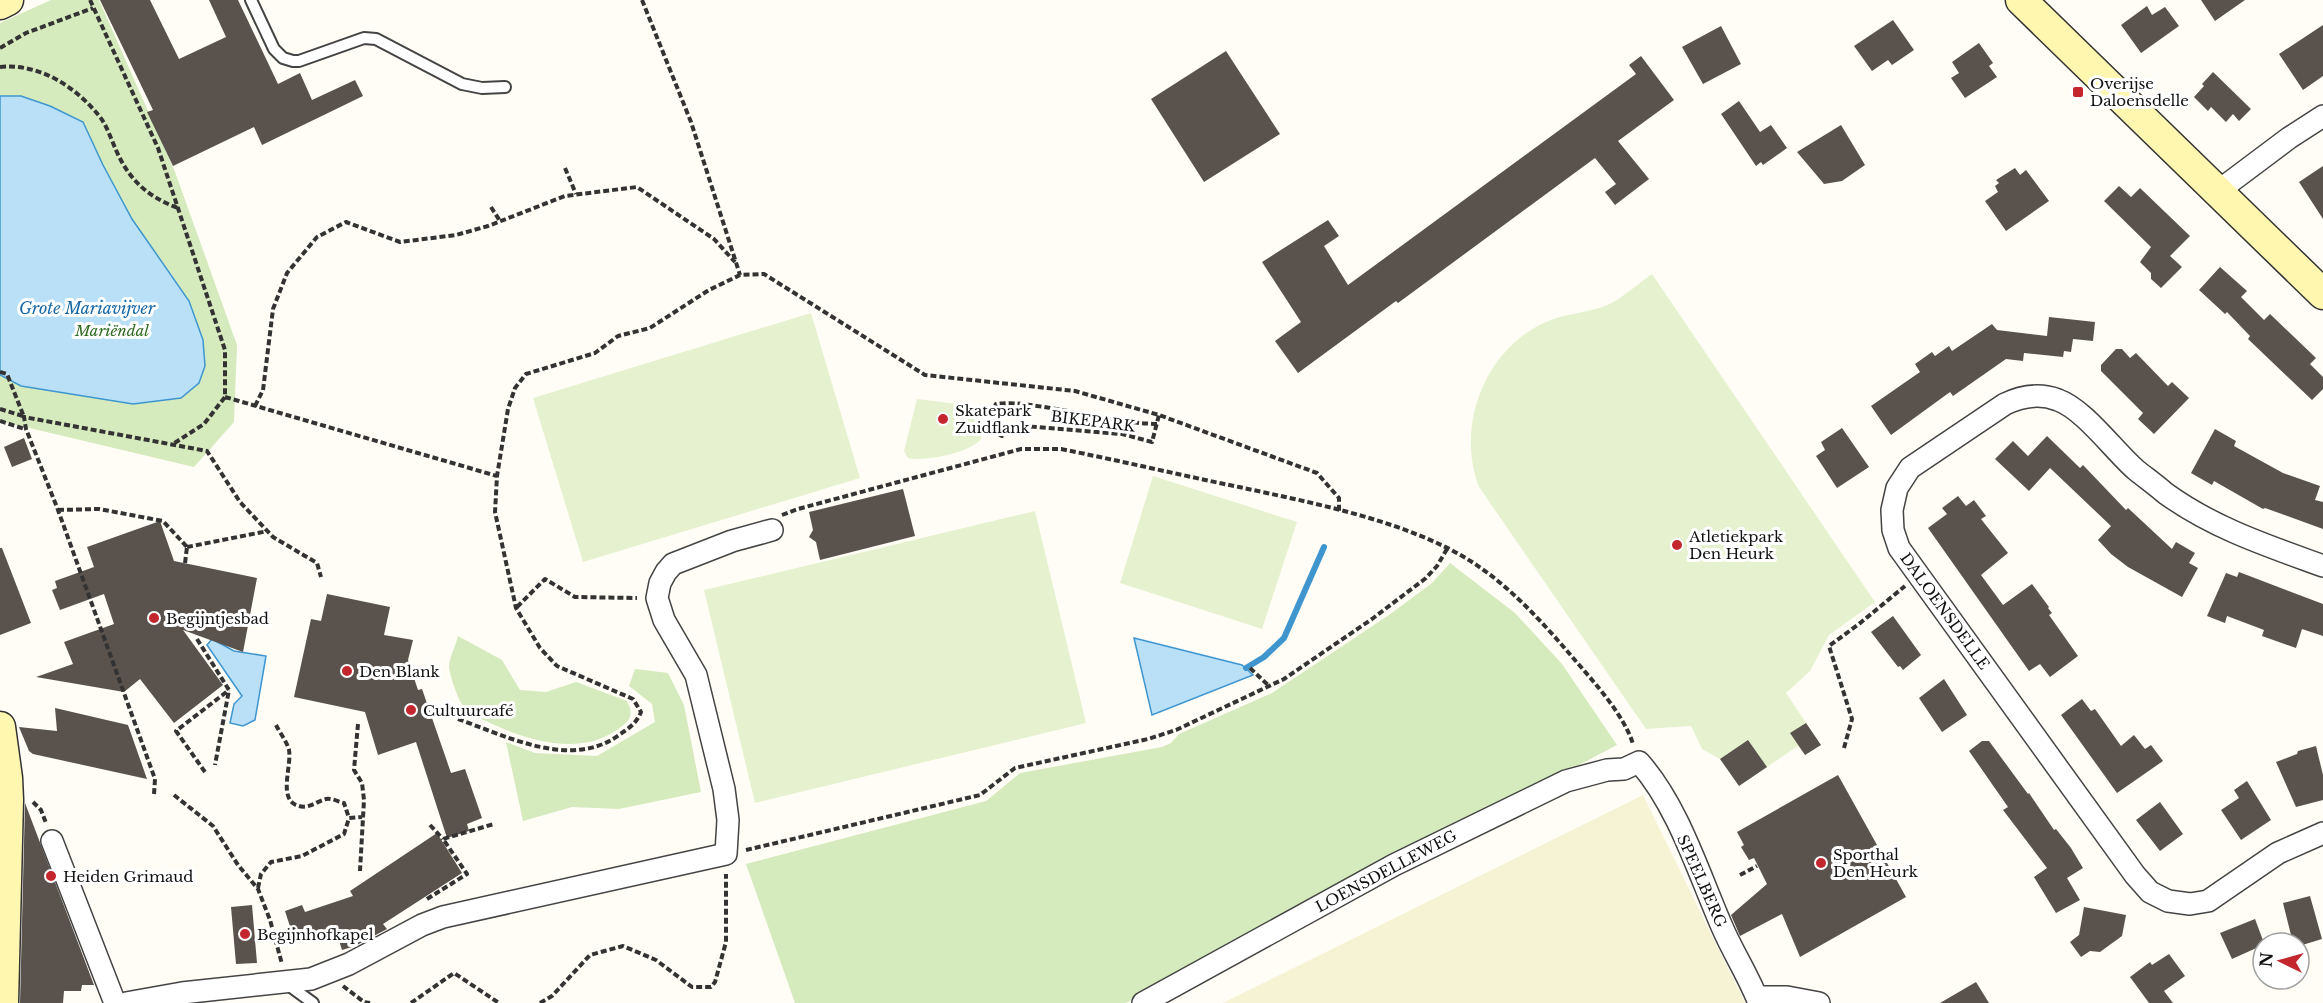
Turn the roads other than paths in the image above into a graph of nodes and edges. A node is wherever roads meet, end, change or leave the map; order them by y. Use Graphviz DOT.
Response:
graph roads {
  1 [pos="8,0"];
  2 [pos="251,0"];
  3 [pos="2021,0"];
  4 [pos="0,4"];
  5 [pos="505,87"];
  6 [pos="2323,116"];
  7 [pos="2217,192"];
  8 [pos="2323,294"];
  9 [pos="772,530"];
  10 [pos="2323,566"];
  11 [pos="0,727"];
  12 [pos="1639,762"];
  13 [pos="2323,833"];
  14 [pos="52,841"];
  15 [pos="286,983"];
  16 [pos="1758,1000"];
  17 [pos="3,1003"];
  18 [pos="115,1003"];
  19 [pos="126,1003"];
  20 [pos="314,1003"];
  21 [pos="1143,1003"];
  22 [pos="1819,1003"];
  1 -- 4 [label="main road"];
  2 -- 5 [label="lane"];
  3 -- 7 [label="main road"];
  6 -- 7 [label="street"];
  7 -- 8 [label="main road"];
  9 -- 15 [label="street"];
  10 -- 13 [label="street, DALOENSDELLE"];
  11 -- 17 [label="main road"];
  12 -- 16 [label="street, SPEELBERG"];
  12 -- 21 [label="street, LOENSDELLEWEG"];
  14 -- 18 [label="street"];
  15 -- 19 [label="street"];
  15 -- 20 [label="lane"];
  16 -- 22 [label="street"];
}
